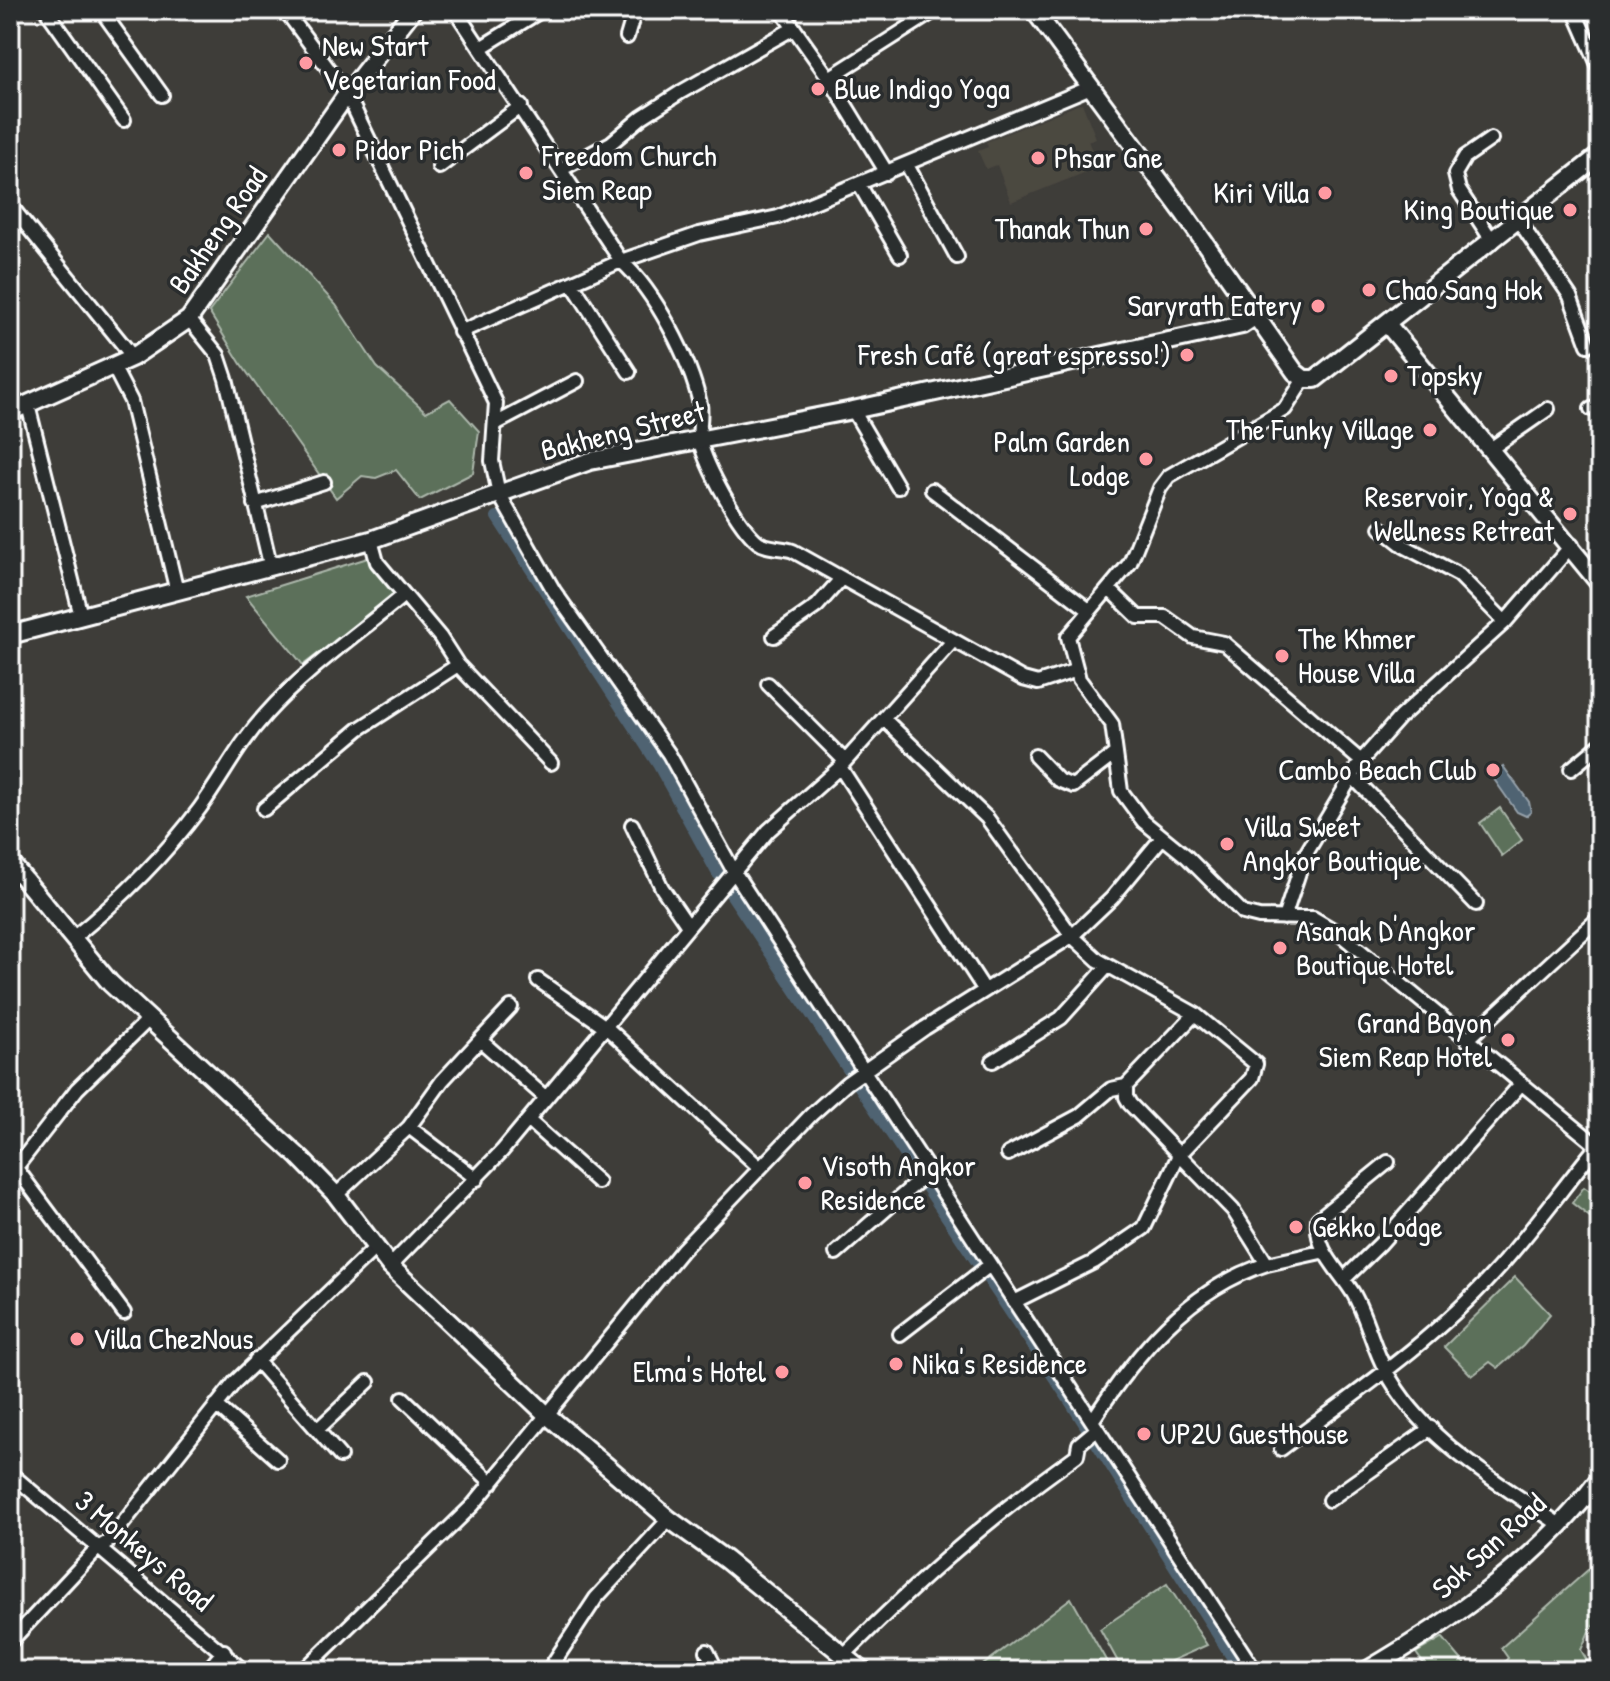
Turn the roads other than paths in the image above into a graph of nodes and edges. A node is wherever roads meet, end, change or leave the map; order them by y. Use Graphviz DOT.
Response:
graph roads {
  1 [pos="46,10"];
  2 [pos="101,10"];
  3 [pos="285,10"];
  4 [pos="413,10"];
  5 [pos="455,10"];
  6 [pos="542,10"];
  7 [pos="635,10"];
  8 [pos="781,10"];
  9 [pos="936,10"];
  10 [pos="1034,10"];
  11 [pos="1574,10"];
  12 [pos="794,28"];
  13 [pos="627,37"];
  14 [pos="482,47"];
  15 [pos="1600,69"];
  16 [pos="829,78"];
  17 [pos="1091,87"];
  18 [pos="347,94"];
  19 [pos="162,95"];
  20 [pos="521,106"];
  21 [pos="124,120"];
  22 [pos="1491,139"];
  23 [pos="1600,155"];
  24 [pos="907,165"];
  25 [pos="439,167"];
  26 [pos="562,169"];
  27 [pos="887,173"];
  28 [pos="859,184"];
  29 [pos="10,205"];
  30 [pos="1519,221"];
  31 [pos="1493,242"];
  32 [pos="900,255"];
  33 [pos="957,257"];
  34 [pos="621,261"];
  35 [pos="572,283"];
  36 [pos="1257,315"];
  37 [pos="189,319"];
  38 [pos="1388,325"];
  39 [pos="460,332"];
  40 [pos="1588,345"];
  41 [pos="133,357"];
  42 [pos="113,366"];
  43 [pos="629,372"];
  44 [pos="1304,379"];
  45 [pos="577,381"];
  46 [pos="28,405"];
  47 [pos="1548,409"];
  48 [pos="853,410"];
  49 [pos="10,412"];
  50 [pos="497,423"];
  51 [pos="700,439"];
  52 [pos="1489,450"];
  53 [pos="324,482"];
  54 [pos="898,487"];
  55 [pos="932,490"];
  56 [pos="499,494"];
  57 [pos="255,504"];
  58 [pos="1381,528"];
  59 [pos="371,540"];
  60 [pos="1572,545"];
  61 [pos="271,568"];
  62 [pos="840,580"];
  63 [pos="1600,584"];
  64 [pos="1109,589"];
  65 [pos="177,592"];
  66 [pos="404,595"];
  67 [pos="1089,610"];
  68 [pos="81,616"];
  69 [pos="1505,622"];
  70 [pos="10,635"];
  71 [pos="774,636"];
  72 [pos="953,641"];
  73 [pos="458,665"];
  74 [pos="1077,670"];
  75 [pos="768,684"];
  76 [pos="884,719"];
  77 [pos="1600,745"];
  78 [pos="1116,753"];
  79 [pos="1035,756"];
  80 [pos="1361,761"];
  81 [pos="551,763"];
  82 [pos="842,764"];
  83 [pos="1571,769"];
  84 [pos="1352,776"];
  85 [pos="264,809"];
  86 [pos="632,825"];
  87 [pos="1161,839"];
  88 [pos="10,862"];
  89 [pos="726,878"];
  90 [pos="1476,904"];
  91 [pos="1600,917"];
  92 [pos="1284,918"];
  93 [pos="688,926"];
  94 [pos="1072,936"];
  95 [pos="73,938"];
  96 [pos="1107,967"];
  97 [pos="538,980"];
  98 [pos="984,989"];
  99 [pos="511,1007"];
  100 [pos="1195,1014"];
  101 [pos="149,1019"];
  102 [pos="607,1028"];
  103 [pos="480,1040"];
  104 [pos="1467,1040"];
  105 [pos="993,1061"];
  106 [pos="856,1076"];
  107 [pos="1520,1085"];
  108 [pos="1126,1086"];
  109 [pos="546,1098"];
  110 [pos="528,1120"];
  111 [pos="409,1127"];
  112 [pos="1599,1147"];
  113 [pos="1008,1154"];
  114 [pos="1179,1155"];
  115 [pos="1388,1162"];
  116 [pos="759,1167"];
  117 [pos="13,1172"];
  118 [pos="923,1178"];
  119 [pos="477,1179"];
  120 [pos="598,1182"];
  121 [pos="336,1195"];
  122 [pos="375,1248"];
  123 [pos="1321,1252"];
  124 [pos="836,1253"];
  125 [pos="1267,1264"];
  126 [pos="390,1266"];
  127 [pos="982,1270"];
  128 [pos="1344,1279"];
  129 [pos="1014,1302"];
  130 [pos="124,1313"];
  131 [pos="900,1334"];
  132 [pos="256,1360"];
  133 [pos="1385,1371"];
  134 [pos="368,1382"];
  135 [pos="403,1398"];
  136 [pos="216,1405"];
  137 [pos="547,1415"];
  138 [pos="1431,1428"];
  139 [pos="317,1430"];
  140 [pos="1091,1431"];
  141 [pos="1281,1449"];
  142 [pos="340,1456"];
  143 [pos="278,1460"];
  144 [pos="10,1473"];
  145 [pos="1599,1480"];
  146 [pos="492,1483"];
  147 [pos="1329,1500"];
  148 [pos="669,1519"];
  149 [pos="1558,1524"];
  150 [pos="98,1548"];
  151 [pos="10,1642"];
  152 [pos="224,1651"];
  153 [pos="707,1651"];
  154 [pos="845,1654"];
  155 [pos="551,1670"];
  156 [pos="859,1670"];
  157 [pos="207,1671"];
  158 [pos="244,1671"];
  159 [pos="303,1671"];
  160 [pos="717,1671"];
  161 [pos="1255,1671"];
  162 [pos="1366,1671"];
  1 -- 21 [label="street"];
  2 -- 19 [label="street"];
  3 -- 18 [label="street"];
  4 -- 18 [label="street, Bakheng Road"];
  5 -- 14 [label="street"];
  6 -- 14 [label="street"];
  7 -- 13 [label="street"];
  8 -- 12 [label="street"];
  9 -- 16 [label="street"];
  10 -- 17 [label="street"];
  11 -- 15 [label="street"];
  12 -- 16 [label="street"];
  12 -- 26 [label="street"];
  14 -- 20 [label="street"];
  16 -- 27 [label="street"];
  17 -- 24 [label="street"];
  17 -- 36 [label="street"];
  18 -- 37 [label="street, Bakheng Road"];
  18 -- 39 [label="street"];
  20 -- 25 [label="street"];
  20 -- 26 [label="street"];
  22 -- 31 [label="street"];
  23 -- 30 [label="street"];
  24 -- 27 [label="street"];
  24 -- 33 [label="street"];
  26 -- 34 [label="street"];
  27 -- 28 [label="street"];
  28 -- 32 [label="street"];
  28 -- 34 [label="street"];
  29 -- 41 [label="street"];
  30 -- 31 [label="street"];
  30 -- 40 [label="street"];
  31 -- 38 [label="street"];
  34 -- 35 [label="street"];
  34 -- 51 [label="street"];
  35 -- 39 [label="street"];
  35 -- 43 [label="street"];
  36 -- 44 [label="street"];
  36 -- 48 [label="street, Bakheng Street"];
  37 -- 41 [label="street, Bakheng Road"];
  37 -- 57 [label="street"];
  38 -- 44 [label="street"];
  38 -- 52 [label="street"];
  39 -- 50 [label="street"];
  41 -- 42 [label="street, Bakheng Road"];
  42 -- 46 [label="street, Bakheng Road"];
  42 -- 65 [label="street"];
  44 -- 64 [label="street"];
  45 -- 50 [label="street"];
  46 -- 49 [label="street, Bakheng Road"];
  46 -- 68 [label="street"];
  47 -- 52 [label="street"];
  48 -- 51 [label="street, Bakheng Street"];
  48 -- 54 [label="street"];
  50 -- 56 [label="street"];
  51 -- 56 [label="street, Bakheng Street"];
  51 -- 62 [label="street"];
  52 -- 60 [label="street"];
  53 -- 57 [label="street"];
  55 -- 67 [label="street"];
  56 -- 59 [label="street, Bakheng Street"];
  56 -- 89 [label="street"];
  57 -- 61 [label="street"];
  58 -- 69 [label="street"];
  59 -- 61 [label="street, Bakheng Street"];
  59 -- 66 [label="street"];
  60 -- 63 [label="street"];
  60 -- 69 [label="street"];
  61 -- 65 [label="street, Bakheng Street"];
  62 -- 71 [label="street"];
  62 -- 72 [label="street"];
  64 -- 67 [label="street"];
  64 -- 80 [label="street"];
  65 -- 68 [label="street, Bakheng Street"];
  66 -- 73 [label="street"];
  66 -- 95 [label="street"];
  67 -- 74 [label="street"];
  68 -- 70 [label="street, Bakheng Street"];
  69 -- 80 [label="street"];
  72 -- 74 [label="street"];
  72 -- 76 [label="street"];
  73 -- 81 [label="street"];
  73 -- 85 [label="street"];
  74 -- 78 [label="street"];
  75 -- 82 [label="street"];
  76 -- 82 [label="street"];
  76 -- 94 [label="street"];
  77 -- 83 [label="street"];
  78 -- 79 [label="street"];
  78 -- 87 [label="street"];
  80 -- 84 [label="street"];
  82 -- 89 [label="street"];
  82 -- 98 [label="street"];
  84 -- 90 [label="street"];
  84 -- 92 [label="street"];
  86 -- 93 [label="street"];
  87 -- 92 [label="street"];
  87 -- 94 [label="street"];
  88 -- 95 [label="street"];
  89 -- 93 [label="street"];
  89 -- 106 [label="street"];
  91 -- 104 [label="street"];
  92 -- 104 [label="street"];
  93 -- 102 [label="street"];
  94 -- 96 [label="street"];
  94 -- 98 [label="street"];
  95 -- 101 [label="street"];
  96 -- 100 [label="street"];
  96 -- 105 [label="street"];
  97 -- 102 [label="street"];
  98 -- 106 [label="street"];
  99 -- 103 [label="street"];
  100 -- 108 [label="street"];
  100 -- 114 [label="street"];
  101 -- 117 [label="street"];
  101 -- 121 [label="street"];
  102 -- 109 [label="street"];
  102 -- 116 [label="street"];
  103 -- 109 [label="street"];
  103 -- 111 [label="street"];
  104 -- 107 [label="street"];
  106 -- 116 [label="street"];
  106 -- 118 [label="street"];
  107 -- 112 [label="street"];
  107 -- 128 [label="street"];
  108 -- 113 [label="street"];
  108 -- 114 [label="street"];
  109 -- 110 [label="street"];
  110 -- 119 [label="street"];
  110 -- 120 [label="street"];
  111 -- 119 [label="street"];
  111 -- 121 [label="street"];
  112 -- 133 [label="street"];
  114 -- 125 [label="street"];
  114 -- 129 [label="street"];
  115 -- 123 [label="street"];
  116 -- 137 [label="street"];
  117 -- 130 [label="street"];
  118 -- 124 [label="street"];
  118 -- 127 [label="street"];
  119 -- 126 [label="street"];
  121 -- 122 [label="street"];
  122 -- 126 [label="street"];
  122 -- 132 [label="street"];
  123 -- 125 [label="street"];
  123 -- 128 [label="street"];
  125 -- 140 [label="street"];
  126 -- 137 [label="street"];
  127 -- 129 [label="street"];
  127 -- 131 [label="street"];
  128 -- 133 [label="street"];
  129 -- 140 [label="street"];
  132 -- 136 [label="street"];
  132 -- 139 [label="street"];
  133 -- 138 [label="street"];
  133 -- 141 [label="street"];
  134 -- 139 [label="street"];
  135 -- 146 [label="street"];
  136 -- 143 [label="street"];
  136 -- 150 [label="street"];
  137 -- 146 [label="street"];
  137 -- 148 [label="street"];
  138 -- 147 [label="street"];
  138 -- 149 [label="street"];
  139 -- 142 [label="street"];
  140 -- 154 [label="street"];
  140 -- 161 [label="street"];
  144 -- 150 [label="street, 3 Monkeys Road"];
  145 -- 149 [label="street, Sok San Road"];
  146 -- 159 [label="street"];
  148 -- 154 [label="street"];
  148 -- 155 [label="street"];
  149 -- 162 [label="street, Sok San Road"];
  150 -- 151 [label="street"];
  150 -- 152 [label="street, 3 Monkeys Road"];
  152 -- 157 [label="street"];
  152 -- 158 [label="street, 3 Monkeys Road"];
  153 -- 160 [label="street"];
  154 -- 156 [label="street"];
}
